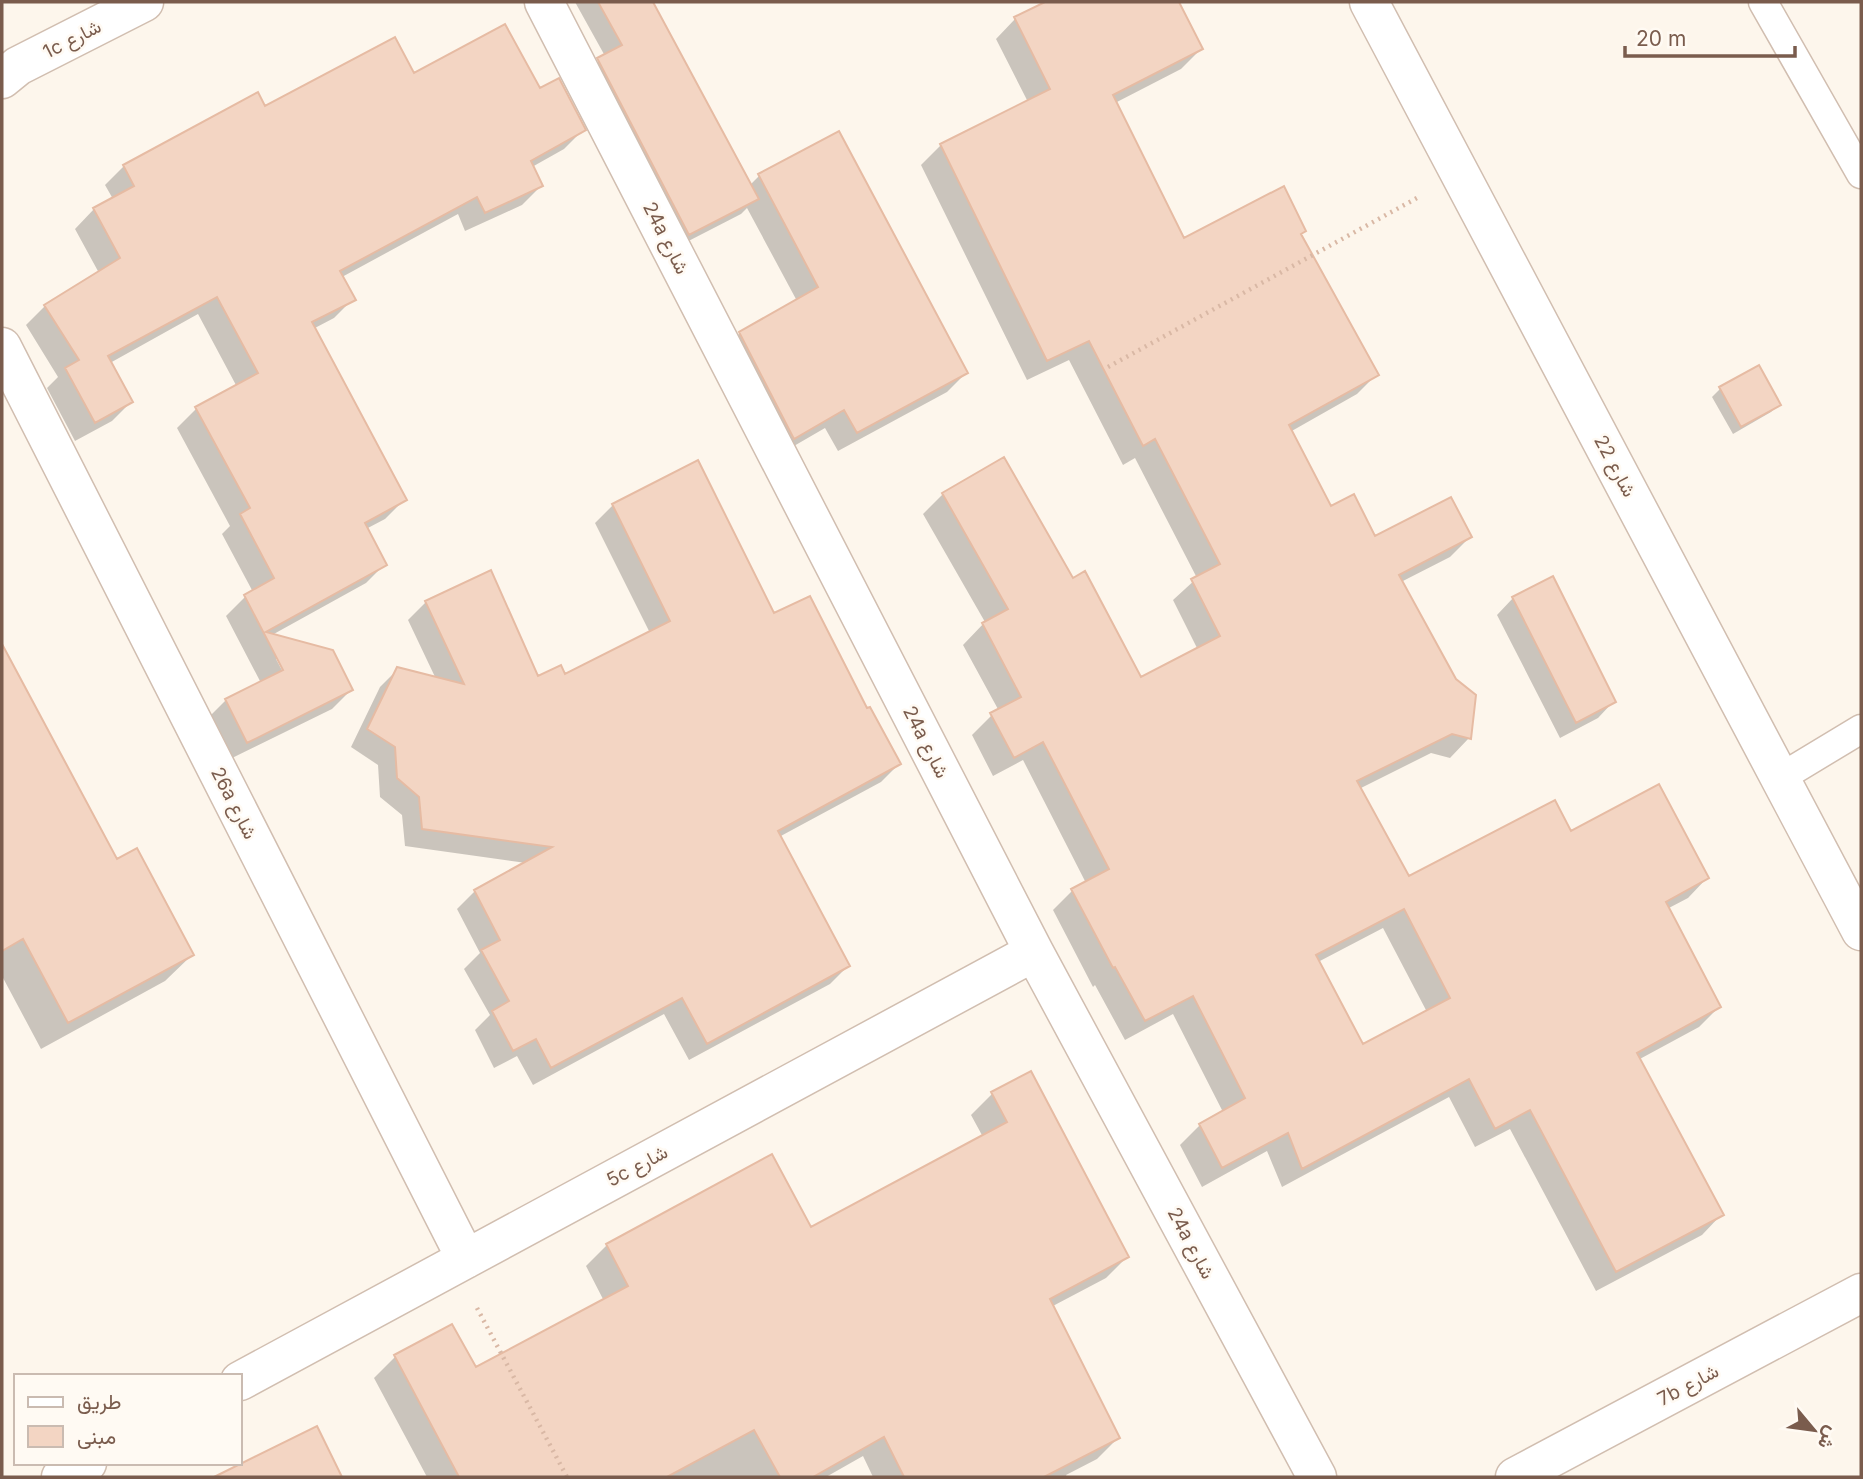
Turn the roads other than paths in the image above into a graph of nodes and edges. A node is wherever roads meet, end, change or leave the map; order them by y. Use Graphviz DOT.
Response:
graph roads {
  1 [pos="144,2"];
  2 [pos="544,2"];
  3 [pos="1369,2"];
  4 [pos="1763,2"];
  5 [pos="2,79"];
  6 [pos="1861,174"];
  7 [pos="2,347"];
  8 [pos="1861,729"];
  9 [pos="1780,778"];
  10 [pos="1860,923"];
  11 [pos="1034,952"];
  12 [pos="460,1262"];
  13 [pos="1861,1293"];
  14 [pos="242,1380"];
  15 [pos="83,1465"];
  16 [pos="61,1477"];
  17 [pos="1317,1477"];
  18 [pos="1515,1477"];
  1 -- 5 [label="street, 1c شارع"];
  2 -- 11 [label="street, 24a شارع"];
  3 -- 9 [label="street, شارع 22"];
  4 -- 6 [label="lane"];
  7 -- 12 [label="street, 26a شارع"];
  8 -- 9 [label="lane"];
  9 -- 10 [label="street, شارع 22"];
  11 -- 12 [label="street, 5c شارع"];
  11 -- 17 [label="street, 24a شارع"];
  12 -- 14 [label="street, 5c شارع"];
  13 -- 18 [label="street, 7b شارع"];
  15 -- 16 [label="street"];
}
